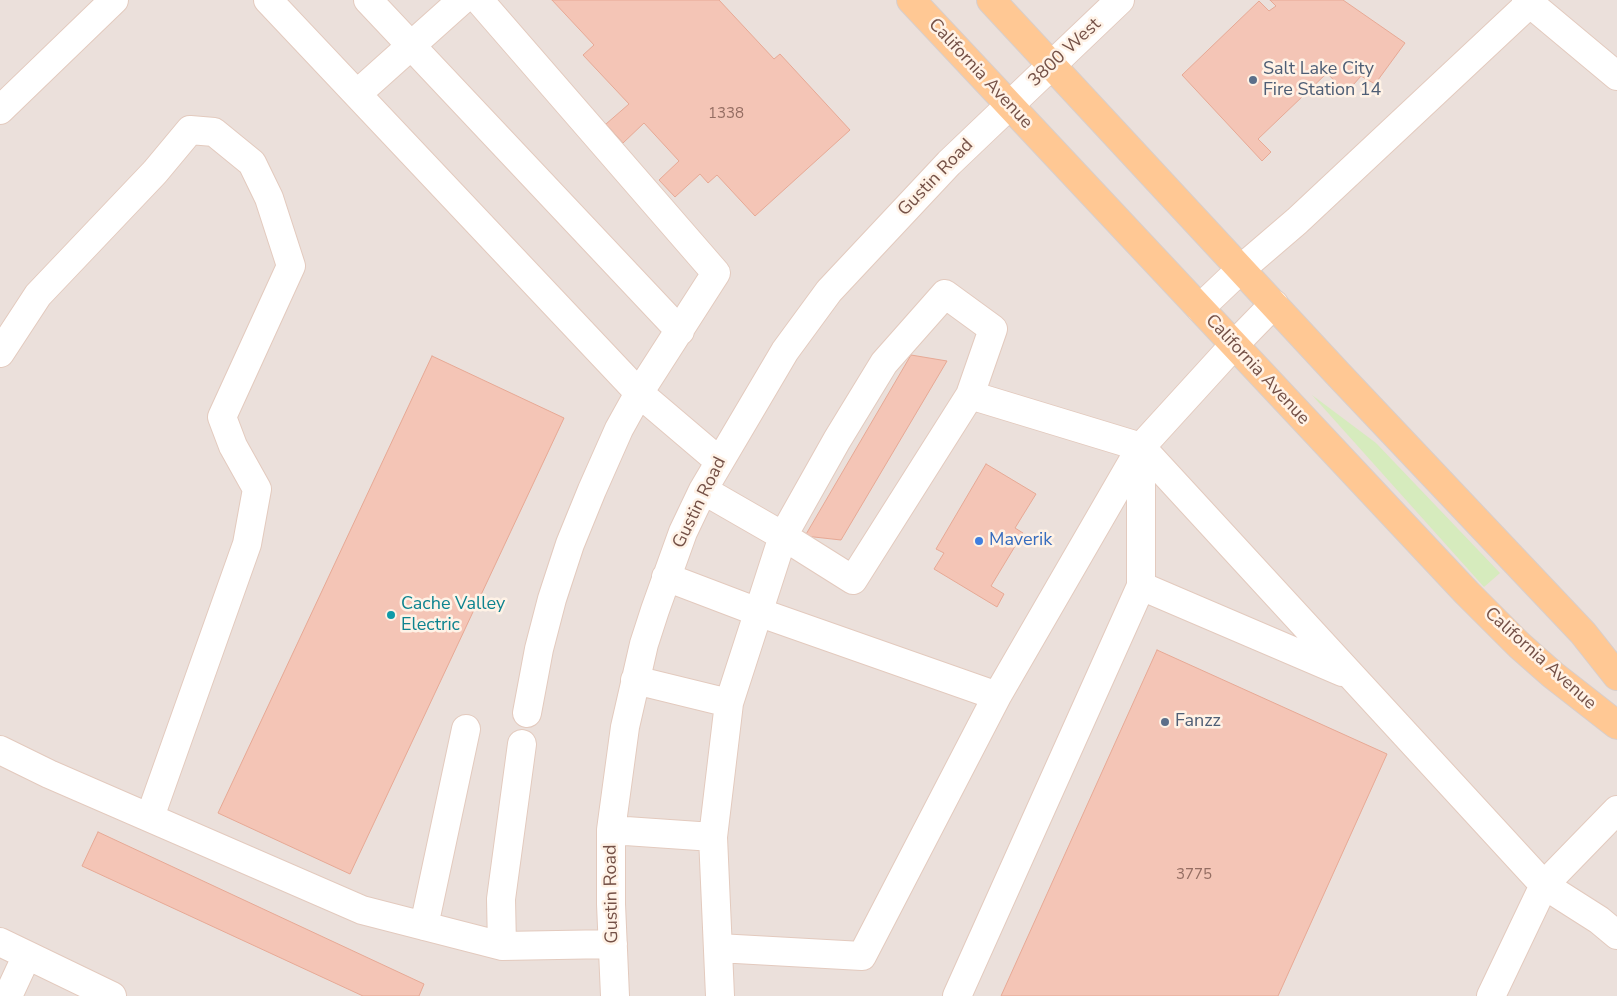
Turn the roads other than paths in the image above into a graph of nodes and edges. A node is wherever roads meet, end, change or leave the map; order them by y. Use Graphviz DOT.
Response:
graph roads {
  1 [pos="114,0"];
  2 [pos="268,0"];
  3 [pos="368,0"];
  4 [pos="462,0"];
  5 [pos="479,0"];
  6 [pos="911,0"];
  7 [pos="991,0"];
  8 [pos="1120,0"];
  9 [pos="1528,2"];
  10 [pos="410,46"];
  11 [pos="1052,65"];
  12 [pos="1617,76"];
  13 [pos="357,94"];
  14 [pos="1009,106"];
  15 [pos="0,110"];
  16 [pos="1241,269"];
  17 [pos="1274,304"];
  18 [pos="1200,308"];
  19 [pos="680,332"];
  20 [pos="1234,345"];
  21 [pos="0,353"];
  22 [pos="639,393"];
  23 [pos="970,395"];
  24 [pos="1141,447"];
  25 [pos="719,462"];
  26 [pos="703,490"];
  27 [pos="784,536"];
  28 [pos="666,577"];
  29 [pos="1142,586"];
  30 [pos="758,612"];
  31 [pos="1617,676"];
  32 [pos="1352,677"];
  33 [pos="635,680"];
  34 [pos="996,696"];
  35 [pos="729,703"];
  36 [pos="527,712"];
  37 [pos="1617,725"];
  38 [pos="466,729"];
  39 [pos="522,744"];
  40 [pos="0,750"];
  41 [pos="1617,810"];
  42 [pos="150,817"];
  43 [pos="611,830"];
  44 [pos="714,837"];
  45 [pos="1544,885"];
  46 [pos="424,926"];
  47 [pos="1617,935"];
  48 [pos="0,942"];
  49 [pos="612,944"];
  50 [pos="502,946"];
  51 [pos="718,948"];
  52 [pos="27,955"];
  53 [pos="8,996"];
  54 [pos="112,996"];
  55 [pos="615,996"];
  56 [pos="720,996"];
  57 [pos="957,996"];
  58 [pos="1491,996"];
  1 -- 15 [label="street"];
  2 -- 13 [label="street"];
  3 -- 10 [label="street"];
  4 -- 10 [label="street"];
  5 -- 19 [label="street"];
  6 -- 14 [label="main road, California Avenue"];
  7 -- 11 [label="main road"];
  8 -- 11 [label="street, 3800 West"];
  9 -- 12 [label="street"];
  9 -- 16 [label="street"];
  10 -- 13 [label="street"];
  10 -- 19 [label="street"];
  11 -- 14 [label="street, 3800 West"];
  11 -- 16 [label="main road"];
  13 -- 22 [label="street"];
  14 -- 18 [label="main road, California Avenue"];
  14 -- 25 [label="street, Gustin Road"];
  16 -- 17 [label="main road"];
  16 -- 18 [label="street"];
  17 -- 20 [label="street"];
  17 -- 31 [label="main road"];
  18 -- 20 [label="main road, California Avenue"];
  19 -- 22 [label="street"];
  20 -- 24 [label="street"];
  20 -- 37 [label="main road, California Avenue"];
  21 -- 42 [label="street"];
  22 -- 25 [label="street"];
  22 -- 36 [label="street"];
  23 -- 24 [label="street"];
  23 -- 27 [label="street"];
  23 -- 27 [label="street"];
  24 -- 29 [label="street"];
  24 -- 32 [label="street"];
  24 -- 34 [label="street"];
  25 -- 26 [label="street, Gustin Road"];
  26 -- 27 [label="street"];
  26 -- 28 [label="street, Gustin Road"];
  27 -- 30 [label="street"];
  28 -- 30 [label="street"];
  28 -- 33 [label="street, Gustin Road"];
  29 -- 32 [label="street"];
  29 -- 57 [label="street"];
  30 -- 34 [label="street"];
  30 -- 35 [label="street"];
  32 -- 45 [label="street"];
  33 -- 35 [label="street"];
  33 -- 43 [label="street, Gustin Road"];
  34 -- 51 [label="street"];
  35 -- 44 [label="street"];
  38 -- 46 [label="street"];
  39 -- 50 [label="street"];
  40 -- 42 [label="street"];
  41 -- 45 [label="street"];
  42 -- 46 [label="street"];
  43 -- 44 [label="street"];
  43 -- 49 [label="street, Gustin Road"];
  44 -- 51 [label="street"];
  45 -- 47 [label="street"];
  45 -- 58 [label="street"];
  46 -- 50 [label="street"];
  48 -- 52 [label="street"];
  49 -- 50 [label="street"];
  49 -- 55 [label="street, Gustin Road"];
  51 -- 56 [label="street"];
  52 -- 53 [label="street"];
  52 -- 54 [label="street"];
}
